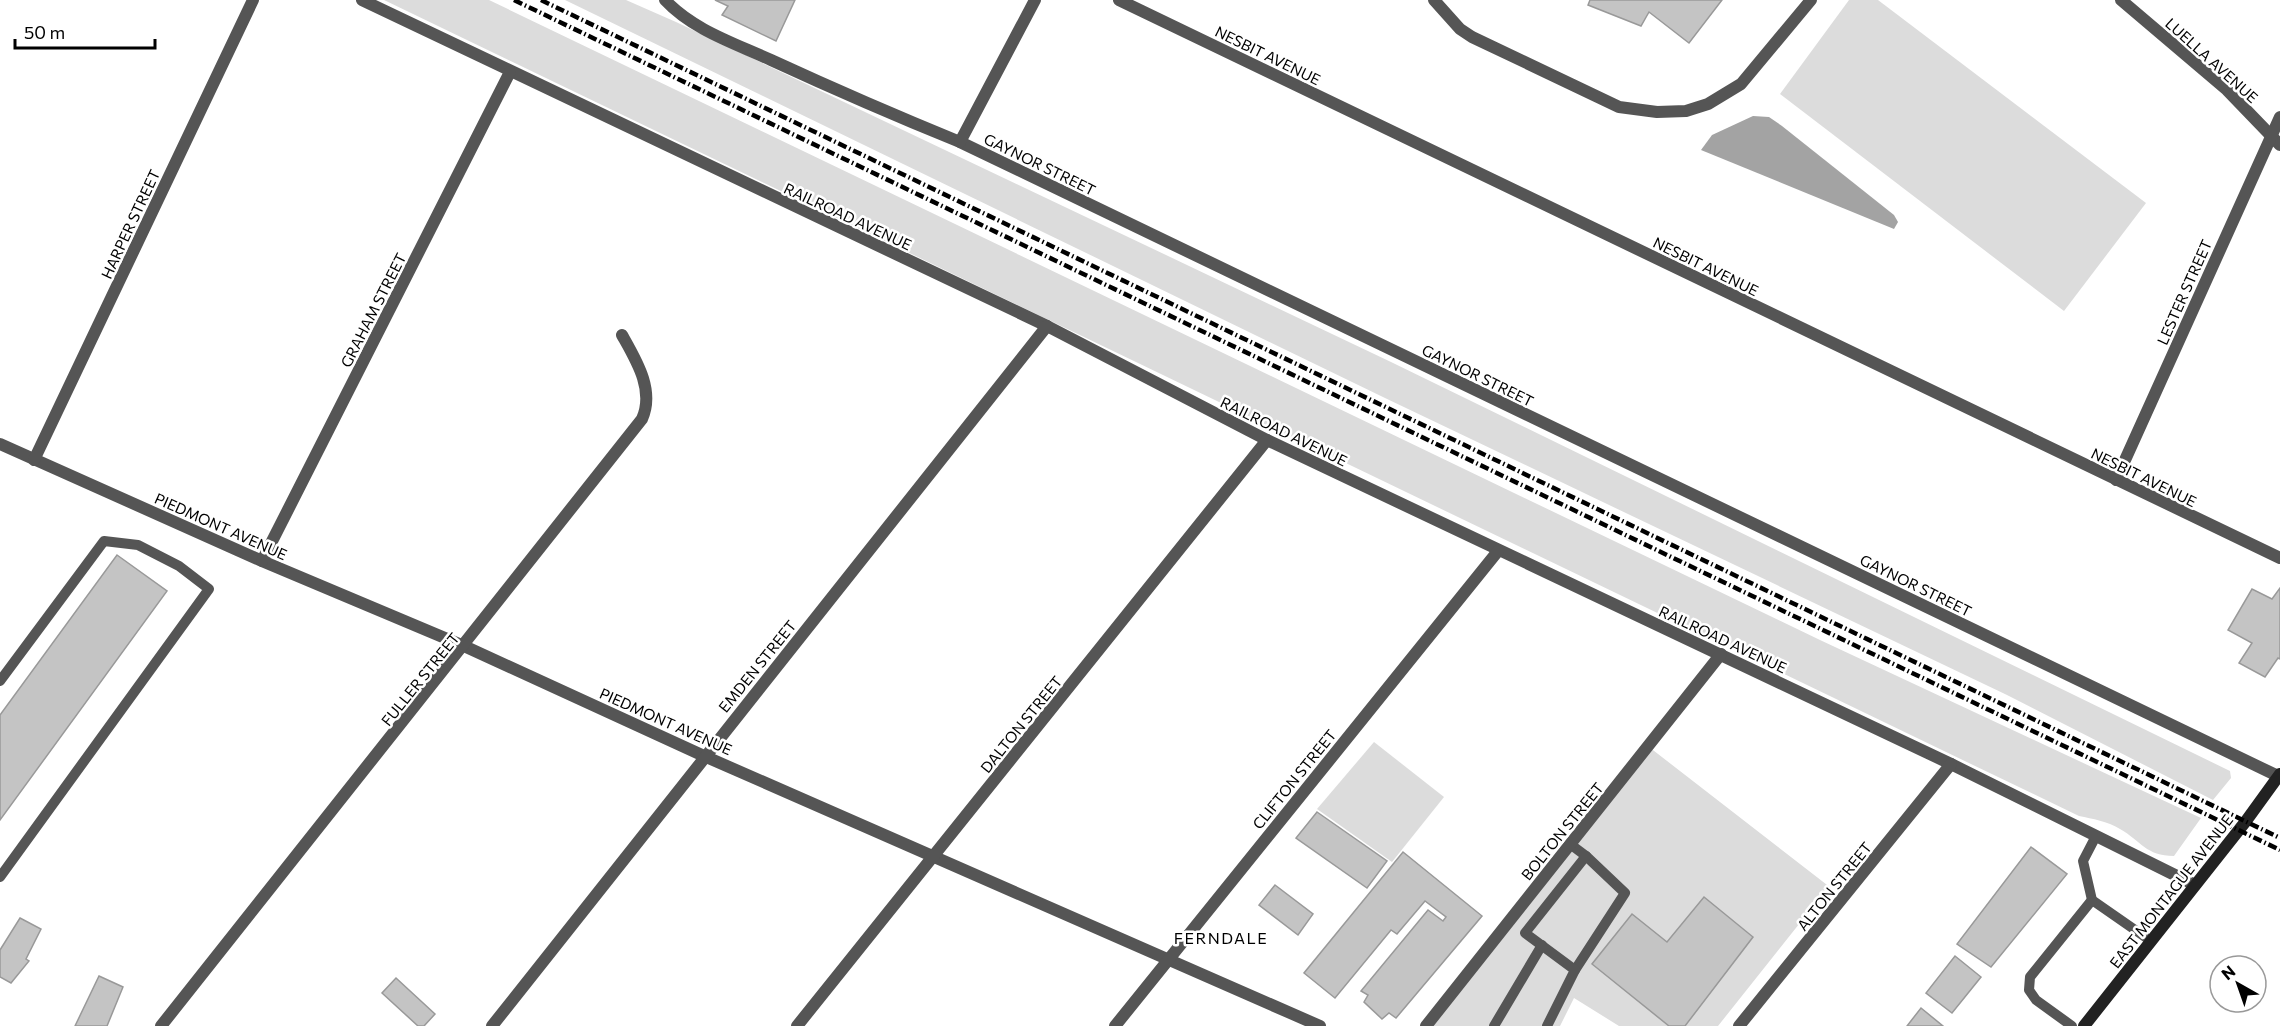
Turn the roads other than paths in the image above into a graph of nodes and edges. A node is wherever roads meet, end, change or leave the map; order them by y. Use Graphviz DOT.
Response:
graph roads {
  1 [pos="253,0"];
  2 [pos="362,0"];
  3 [pos="665,0"];
  4 [pos="1035,0"];
  5 [pos="1119,0"];
  6 [pos="1434,0"];
  7 [pos="1811,0"];
  8 [pos="2121,0"];
  9 [pos="510,72"];
  10 [pos="2280,117"];
  11 [pos="2270,135"];
  12 [pos="960,142"];
  13 [pos="2280,144"];
  14 [pos="1047,326"];
  15 [pos="622,335"];
  16 [pos="1267,440"];
  17 [pos="0,444"];
  18 [pos="34,460"];
  19 [pos="2116,480"];
  20 [pos="1498,551"];
  21 [pos="2280,558"];
  22 [pos="262,561"];
  23 [pos="464,646"];
  24 [pos="1721,654"];
  25 [pos="0,681"];
  26 [pos="705,756"];
  27 [pos="1951,764"];
  28 [pos="2279,776"];
  29 [pos="2096,836"];
  30 [pos="1570,844"];
  31 [pos="934,856"];
  32 [pos="1586,856"];
  33 [pos="0,877"];
  34 [pos="2195,885"];
  35 [pos="2092,900"];
  36 [pos="2151,941"];
  37 [pos="1542,945"];
  38 [pos="1168,958"];
  39 [pos="1575,970"];
  40 [pos="161,1026"];
  41 [pos="492,1026"];
  42 [pos="797,1026"];
  43 [pos="1115,1026"];
  44 [pos="1320,1026"];
  45 [pos="1426,1026"];
  46 [pos="1494,1026"];
  47 [pos="1547,1026"];
  48 [pos="1740,1026"];
  49 [pos="2072,1026"];
  50 [pos="2084,1026"];
  1 -- 18 [label="street, HARPER STREET"];
  2 -- 9 [label="street, RAILROAD AVENUE"];
  3 -- 12 [label="street, GAYNOR STREET"];
  4 -- 12 [label="street"];
  5 -- 19 [label="street, NESBIT AVENUE"];
  6 -- 7 [label="street"];
  8 -- 11 [label="street, LUELLA AVENUE"];
  9 -- 14 [label="street, RAILROAD AVENUE"];
  9 -- 22 [label="street, GRAHAM STREET"];
  10 -- 11 [label="street, LESTER STREET"];
  11 -- 13 [label="street, LUELLA AVENUE"];
  11 -- 19 [label="street, LESTER STREET"];
  12 -- 28 [label="street, GAYNOR STREET"];
  14 -- 16 [label="street, RAILROAD AVENUE"];
  14 -- 26 [label="street, EMDEN STREET"];
  15 -- 23 [label="street, FULLER STREET"];
  16 -- 20 [label="street, RAILROAD AVENUE"];
  16 -- 31 [label="street, DALTON STREET"];
  17 -- 18 [label="street, PIEDMONT AVENUE"];
  18 -- 22 [label="street, PIEDMONT AVENUE"];
  19 -- 21 [label="street, NESBIT AVENUE"];
  20 -- 24 [label="street, RAILROAD AVENUE"];
  20 -- 38 [label="street, CLIFTON STREET"];
  22 -- 23 [label="street, PIEDMONT AVENUE"];
  23 -- 26 [label="street, PIEDMONT AVENUE"];
  23 -- 40 [label="street, FULLER STREET"];
  24 -- 27 [label="street, RAILROAD AVENUE"];
  24 -- 30 [label="street, BOLTON STREET"];
  25 -- 33 [label="lane"];
  26 -- 31 [label="street, PIEDMONT AVENUE"];
  26 -- 41 [label="street, EMDEN STREET"];
  27 -- 29 [label="street, RAILROAD AVENUE"];
  27 -- 48 [label="street, ALTON STREET"];
  28 -- 34 [label="main road, EAST MONTAGUE AVENUE"];
  29 -- 34 [label="street, RAILROAD AVENUE"];
  29 -- 35 [label="lane"];
  30 -- 32 [label="lane"];
  30 -- 45 [label="street, BOLTON STREET"];
  31 -- 38 [label="street, PIEDMONT AVENUE"];
  31 -- 42 [label="street, DALTON STREET"];
  32 -- 37 [label="lane"];
  32 -- 39 [label="lane"];
  34 -- 36 [label="main road, EAST MONTAGUE AVENUE"];
  35 -- 36 [label="lane"];
  35 -- 49 [label="lane"];
  36 -- 50 [label="main road, EAST MONTAGUE AVENUE"];
  37 -- 39 [label="lane"];
  37 -- 46 [label="lane"];
  38 -- 43 [label="street, CLIFTON STREET"];
  38 -- 44 [label="street, PIEDMONT AVENUE"];
  39 -- 47 [label="lane"];
}
